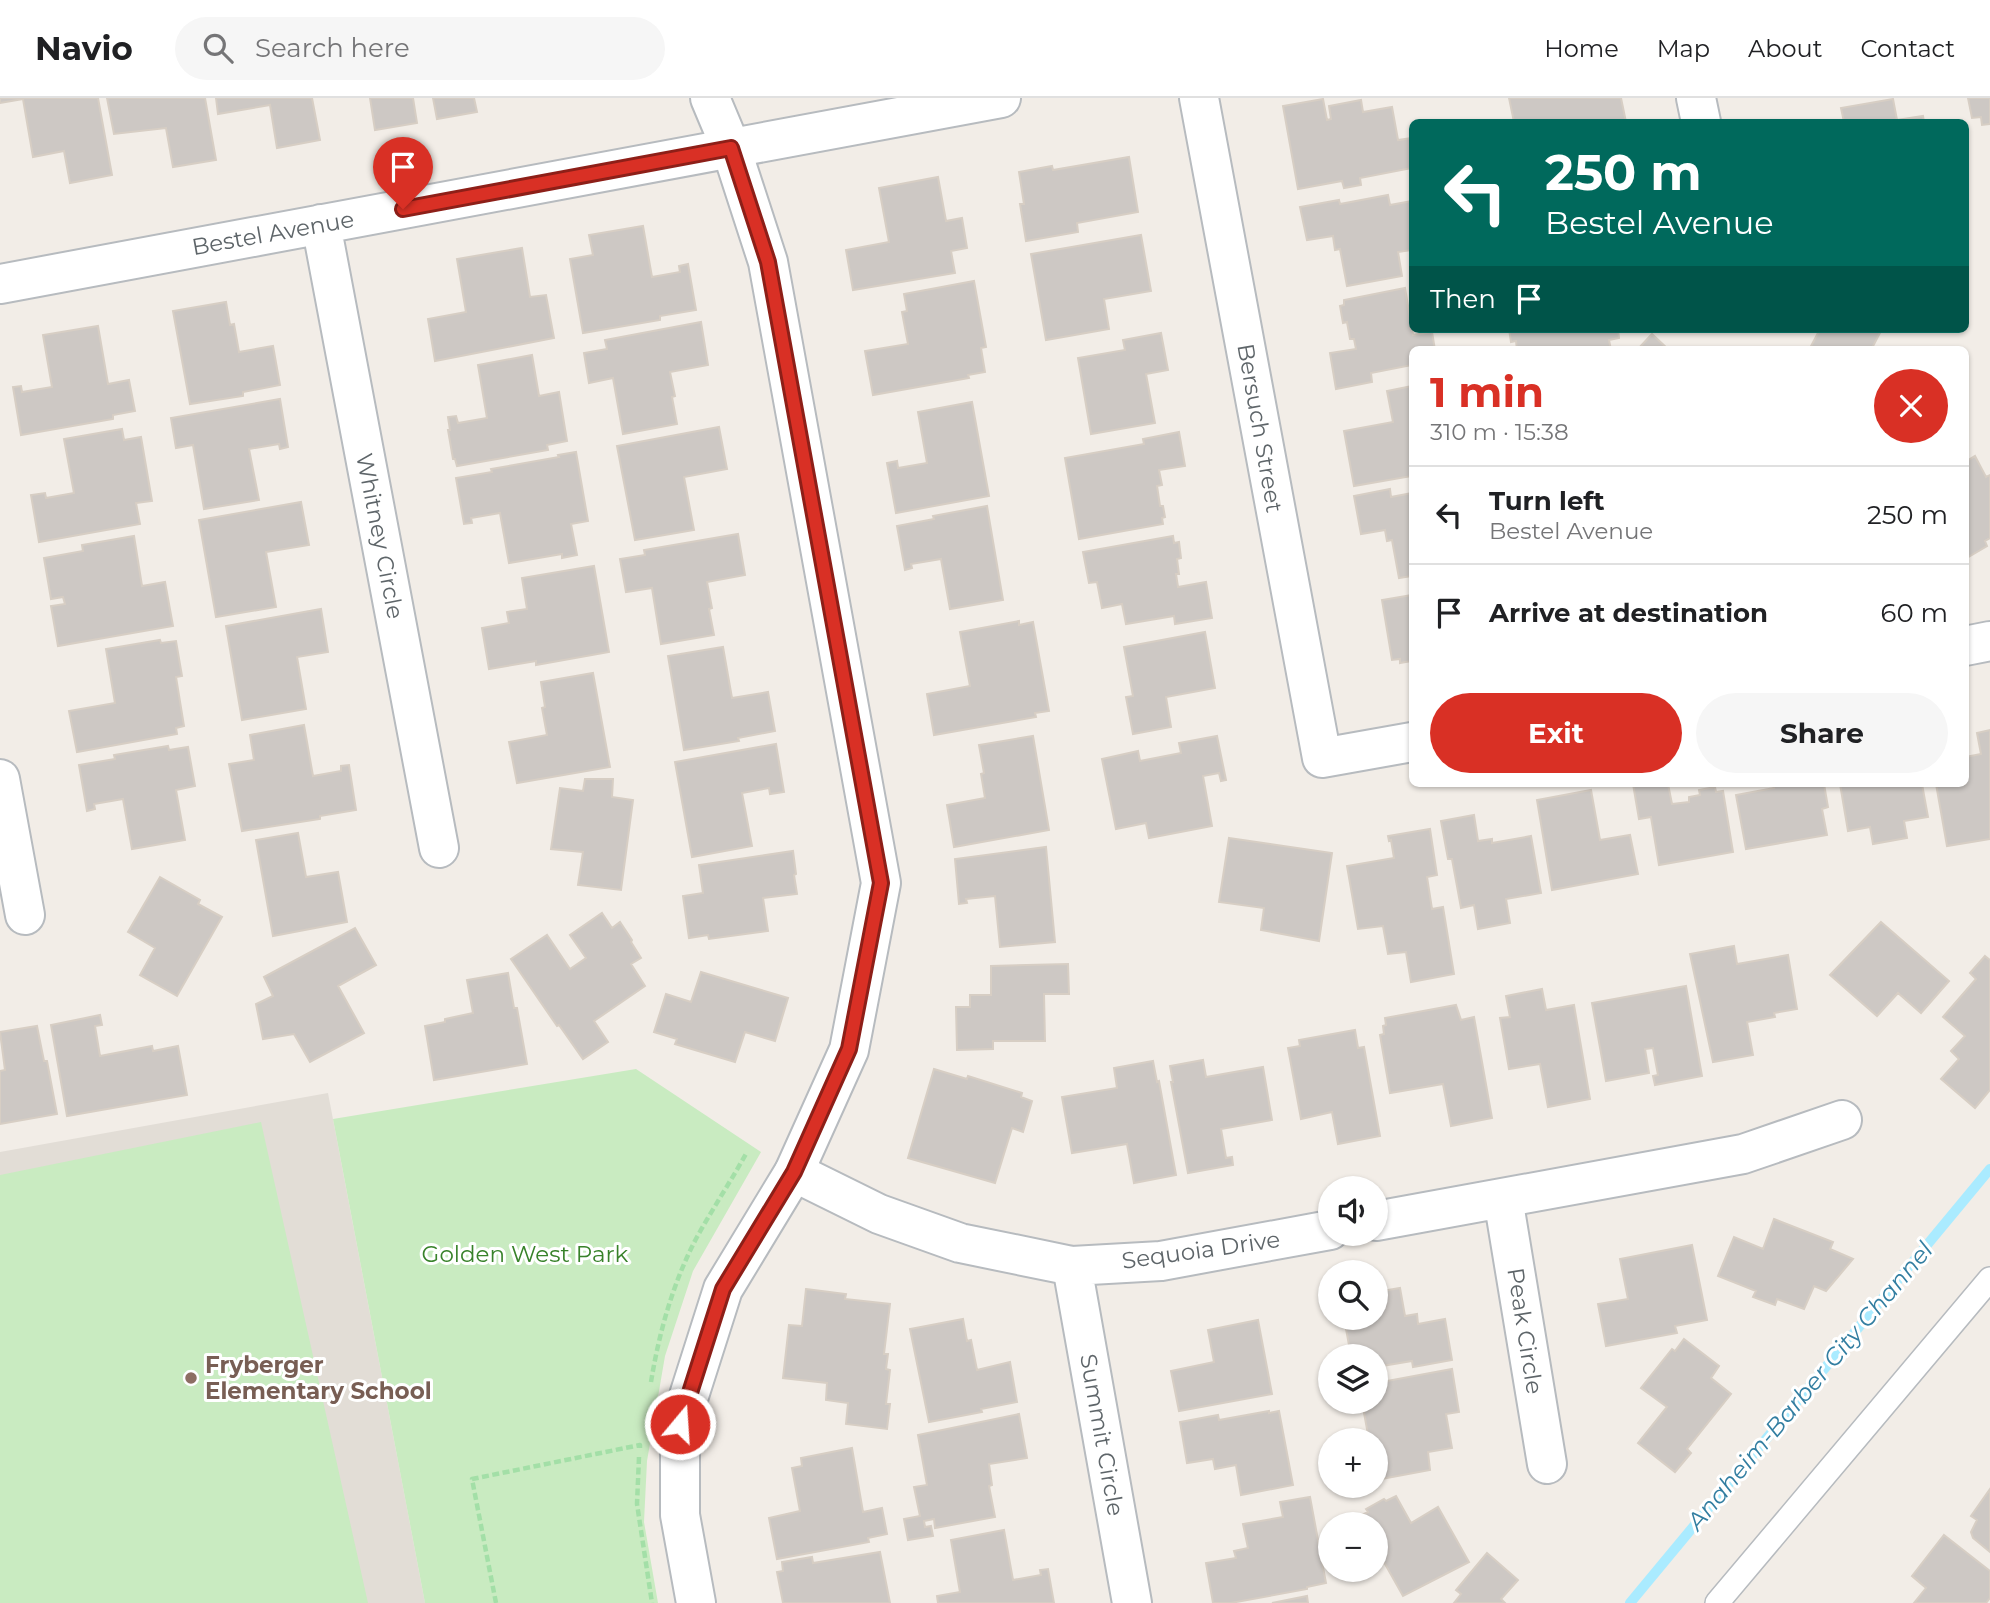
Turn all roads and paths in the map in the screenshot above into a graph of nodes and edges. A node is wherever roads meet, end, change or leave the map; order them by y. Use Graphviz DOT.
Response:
graph roads {
  1 [pos="710,98"];
  2 [pos="1001,98"];
  3 [pos="1199,98"];
  4 [pos="1696,98"];
  5 [pos="1700,119"];
  6 [pos="731,148"];
  7 [pos="321,224"];
  8 [pos="0,284"];
  9 [pos="1990,641"];
  10 [pos="1969,645"];
  11 [pos="1409,743"];
  12 [pos="0,779"];
  13 [pos="439,848"];
  14 [pos="25,915"];
  15 [pos="1842,1120"];
  16 [pos="794,1172"];
  17 [pos="1503,1198"];
  18 [pos="1388,1220"];
  19 [pos="1318,1232"];
  20 [pos="1072,1266"];
  21 [pos="1990,1279"];
  22 [pos="1547,1465"];
  23 [pos="496,1603"];
  24 [pos="652,1603"];
  25 [pos="696,1603"];
  26 [pos="1132,1603"];
  27 [pos="1717,1603"];
  1 -- 6 [label="street"];
  2 -- 6 [label="street, Bestel Avenue"];
  3 -- 11 [label="street, Bersuch Street"];
  4 -- 5 [label="street"];
  6 -- 7 [label="street, Bestel Avenue"];
  6 -- 16 [label="street"];
  7 -- 8 [label="street, Bestel Avenue"];
  7 -- 13 [label="street, Whitney Circle"];
  9 -- 10 [label="street"];
  12 -- 14 [label="street"];
  15 -- 17 [label="street"];
  16 -- 20 [label="street, Sequoia Drive"];
  16 -- 25 [label="street"];
  17 -- 18 [label="street"];
  17 -- 22 [label="street, Peak Circle"];
  19 -- 20 [label="street, Sequoia Drive"];
  20 -- 26 [label="street, Summit Circle"];
  21 -- 27 [label="lane"];
  23 -- 24 [label="path"];
}
